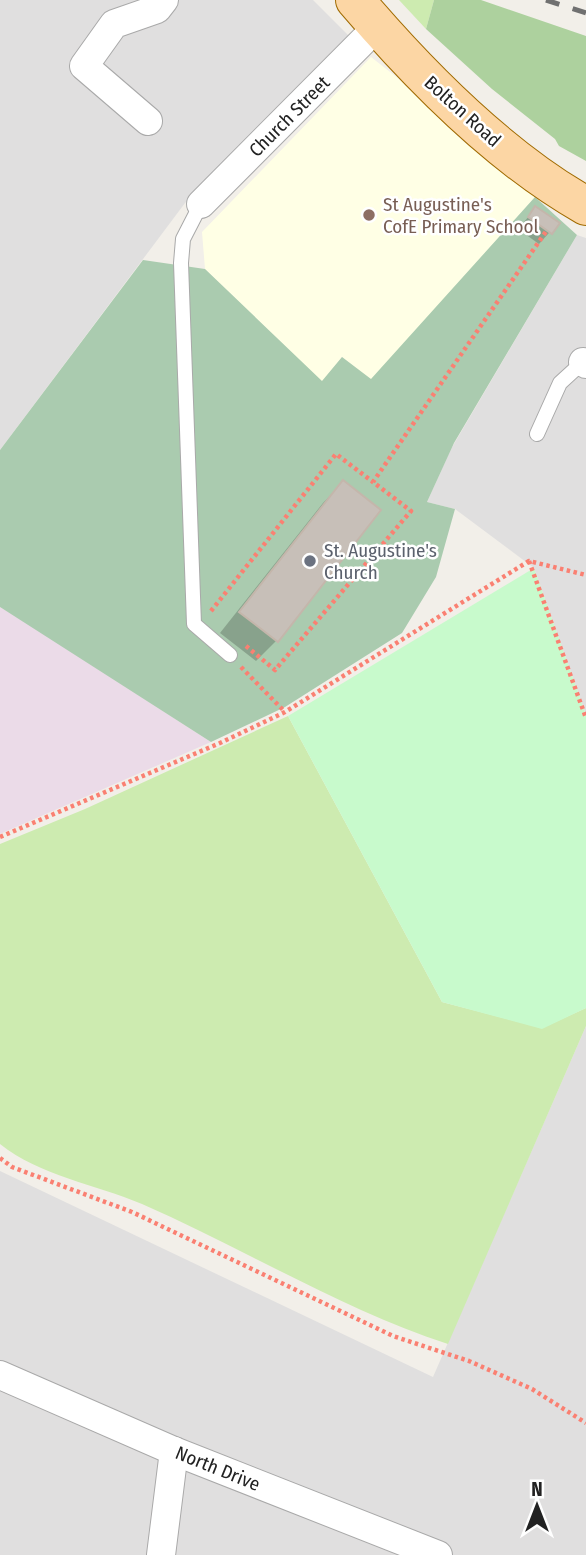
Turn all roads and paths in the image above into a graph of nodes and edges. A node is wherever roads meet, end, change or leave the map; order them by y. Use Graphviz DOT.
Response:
graph roads {
  1 [pos="164,0"];
  2 [pos="366,13"];
  3 [pos="148,121"];
  4 [pos="201,204"];
  5 [pos="586,206"];
  6 [pos="547,230"];
  7 [pos="584,363"];
  8 [pos="537,433"];
  9 [pos="373,482"];
  10 [pos="529,561"];
  11 [pos="586,575"];
  12 [pos="217,621"];
  13 [pos="230,655"];
  14 [pos="285,712"];
  15 [pos="586,718"];
  16 [pos="0,837"];
  17 [pos="0,1157"];
  18 [pos="0,1374"];
  19 [pos="586,1423"];
  20 [pos="174,1451"];
  21 [pos="405,1549"];
  22 [pos="161,1555"];
  23 [pos="438,1555"];
  1 -- 3 [label="street"];
  2 -- 4 [label="street, Church Street"];
  2 -- 5 [label="main road, Bolton Road"];
  4 -- 13 [label="lane"];
  6 -- 9 [label="path"];
  7 -- 8 [label="lane"];
  9 -- 12 [label="path"];
  9 -- 13 [label="path"];
  10 -- 11 [label="path"];
  10 -- 14 [label="path"];
  10 -- 15 [label="path"];
  13 -- 14 [label="path"];
  14 -- 16 [label="path"];
  17 -- 19 [label="path"];
  18 -- 20 [label="street, North Drive"];
  20 -- 21 [label="street, North Drive"];
  20 -- 22 [label="street"];
  21 -- 23 [label="street, North Drive"];
}
